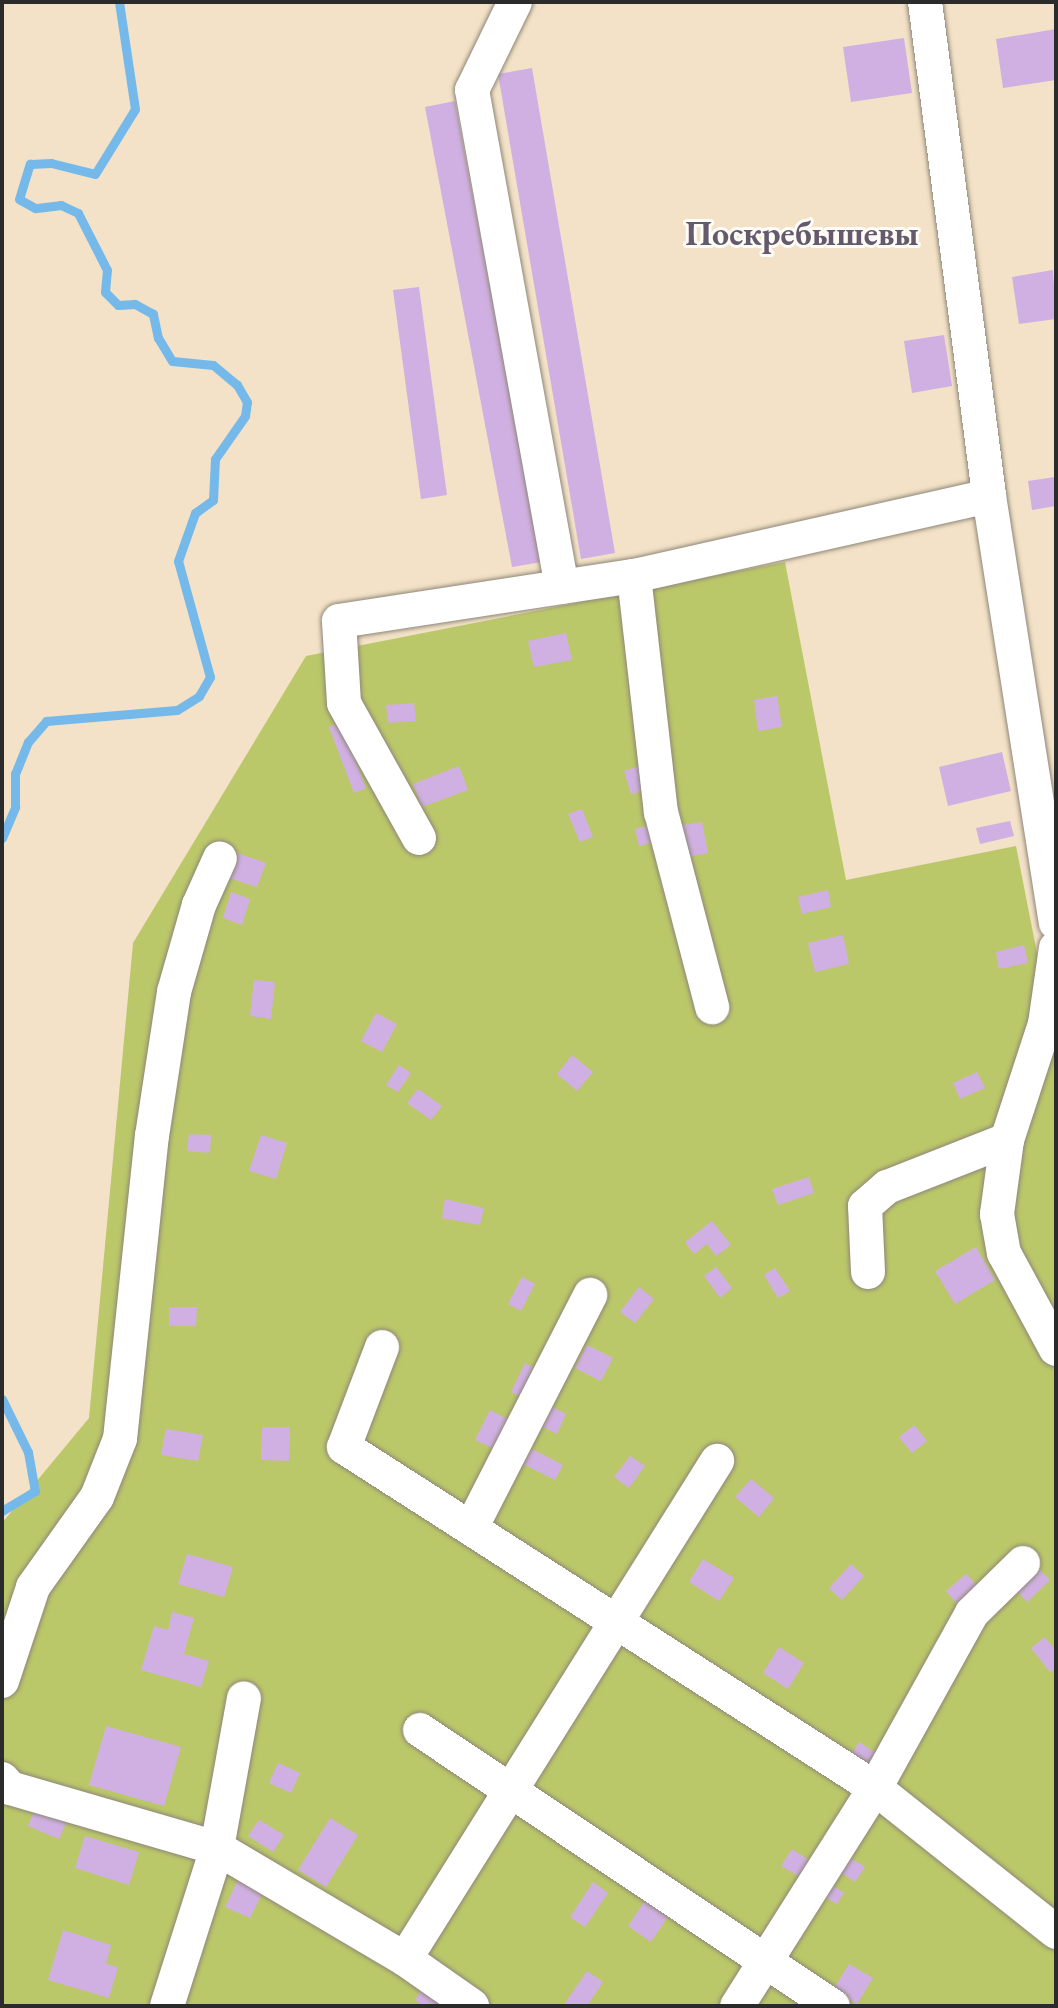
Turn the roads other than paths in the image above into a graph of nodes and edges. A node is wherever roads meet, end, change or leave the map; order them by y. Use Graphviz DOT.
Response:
graph roads {
  1 [pos="515,2"];
  2 [pos="925,2"];
  3 [pos="989,496"];
  4 [pos="634,576"];
  5 [pos="562,587"];
  6 [pos="419,838"];
  7 [pos="220,858"];
  8 [pos="1056,923"];
  9 [pos="1056,948"];
  10 [pos="712,1007"];
  11 [pos="1007,1140"];
  12 [pos="868,1272"];
  13 [pos="590,1295"];
  14 [pos="382,1347"];
  15 [pos="1056,1349"];
  16 [pos="717,1461"];
  17 [pos="471,1528"];
  18 [pos="1023,1563"];
  19 [pos="615,1624"];
  20 [pos="2,1681"];
  21 [pos="244,1698"];
  22 [pos="420,1730"];
  23 [pos="2,1779"];
  24 [pos="875,1788"];
  25 [pos="510,1792"];
  26 [pos="217,1848"];
  27 [pos="1056,1932"];
  28 [pos="405,1959"];
  29 [pos="764,1963"];
  30 [pos="167,2006"];
  31 [pos="472,2006"];
  32 [pos="737,2006"];
  33 [pos="833,2006"];
  1 -- 5 [label="street"];
  2 -- 3 [label="street"];
  3 -- 4 [label="street"];
  3 -- 8 [label="street"];
  4 -- 5 [label="street"];
  4 -- 10 [label="street"];
  5 -- 6 [label="street"];
  7 -- 20 [label="street"];
  9 -- 11 [label="street"];
  11 -- 12 [label="street"];
  11 -- 15 [label="street"];
  13 -- 17 [label="street"];
  14 -- 17 [label="street"];
  16 -- 19 [label="street"];
  17 -- 19 [label="street"];
  18 -- 24 [label="street"];
  19 -- 24 [label="street"];
  19 -- 25 [label="street"];
  21 -- 26 [label="street"];
  22 -- 25 [label="street"];
  23 -- 26 [label="street"];
  24 -- 27 [label="street"];
  24 -- 29 [label="street"];
  25 -- 28 [label="street"];
  25 -- 29 [label="street"];
  26 -- 28 [label="street"];
  26 -- 30 [label="street"];
  28 -- 31 [label="street"];
  29 -- 32 [label="street"];
  29 -- 33 [label="street"];
}
